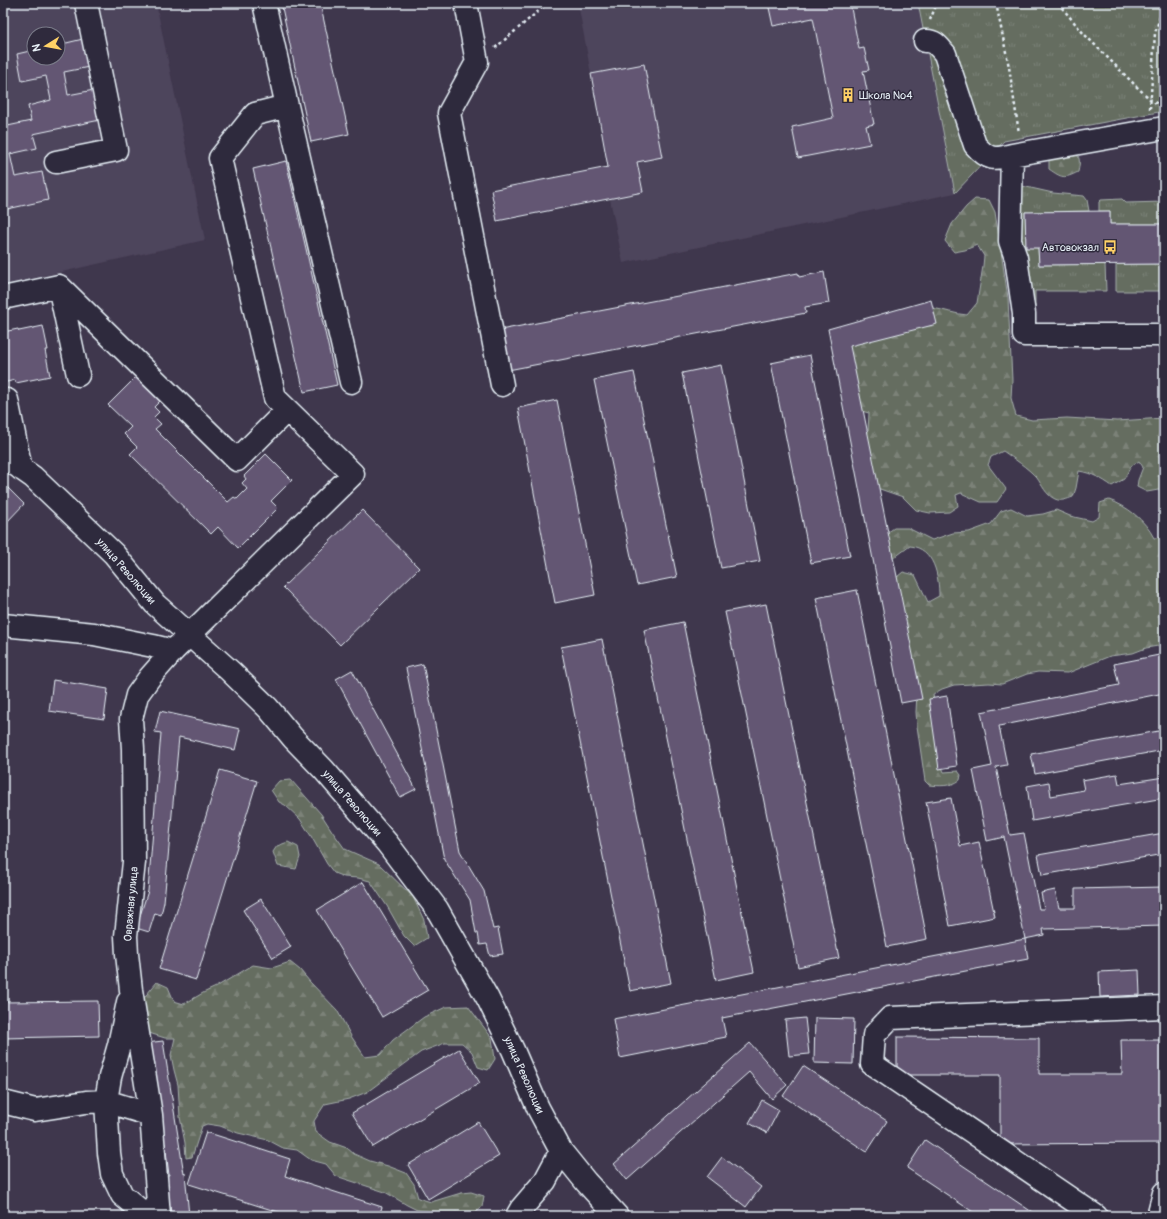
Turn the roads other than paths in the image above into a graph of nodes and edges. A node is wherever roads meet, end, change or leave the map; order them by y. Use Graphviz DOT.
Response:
graph roads {
  1 [pos="86,3"];
  2 [pos="264,3"];
  3 [pos="466,3"];
  4 [pos="925,41"];
  5 [pos="287,106"];
  6 [pos="1157,121"];
  7 [pos="1016,146"];
  8 [pos="56,162"];
  9 [pos="59,286"];
  10 [pos="3,298"];
  11 [pos="1164,335"];
  12 [pos="78,376"];
  13 [pos="351,382"];
  14 [pos="502,385"];
  15 [pos="7,400"];
  16 [pos="287,410"];
  17 [pos="3,456"];
  18 [pos="21,469"];
  19 [pos="3,625"];
  20 [pos="189,635"];
  21 [pos="173,651"];
  22 [pos="131,990"];
  23 [pos="1164,1008"];
  24 [pos="106,1101"];
  25 [pos="3,1102"];
  26 [pos="151,1115"];
  27 [pos="561,1151"];
  28 [pos="1164,1193"];
  29 [pos="146,1216"];
  30 [pos="160,1216"];
  31 [pos="517,1216"];
  32 [pos="617,1216"];
  33 [pos="1096,1216"];
  34 [pos="1158,1216"];
  1 -- 8 [label="street"];
  2 -- 5 [label="street"];
  3 -- 14 [label="street"];
  4 -- 7 [label="street"];
  5 -- 13 [label="street"];
  5 -- 16 [label="street"];
  6 -- 7 [label="street"];
  7 -- 11 [label="street"];
  9 -- 10 [label="street"];
  9 -- 12 [label="street"];
  9 -- 16 [label="street"];
  15 -- 18 [label="street"];
  16 -- 20 [label="street, Овражная улица"];
  17 -- 18 [label="street, улица Революции"];
  18 -- 20 [label="street, улица Революции"];
  19 -- 21 [label="street"];
  20 -- 21 [label="street, Овражная улица"];
  20 -- 27 [label="street, улица Революции"];
  21 -- 22 [label="street, Овражная улица"];
  22 -- 24 [label="street"];
  22 -- 26 [label="street, Овражная улица"];
  23 -- 33 [label="street"];
  24 -- 25 [label="street"];
  24 -- 26 [label="street"];
  24 -- 29 [label="street"];
  26 -- 30 [label="street, Овражная улица"];
  27 -- 31 [label="street"];
  27 -- 32 [label="street, улица Революции"];
  28 -- 34 [label="street"];
}
